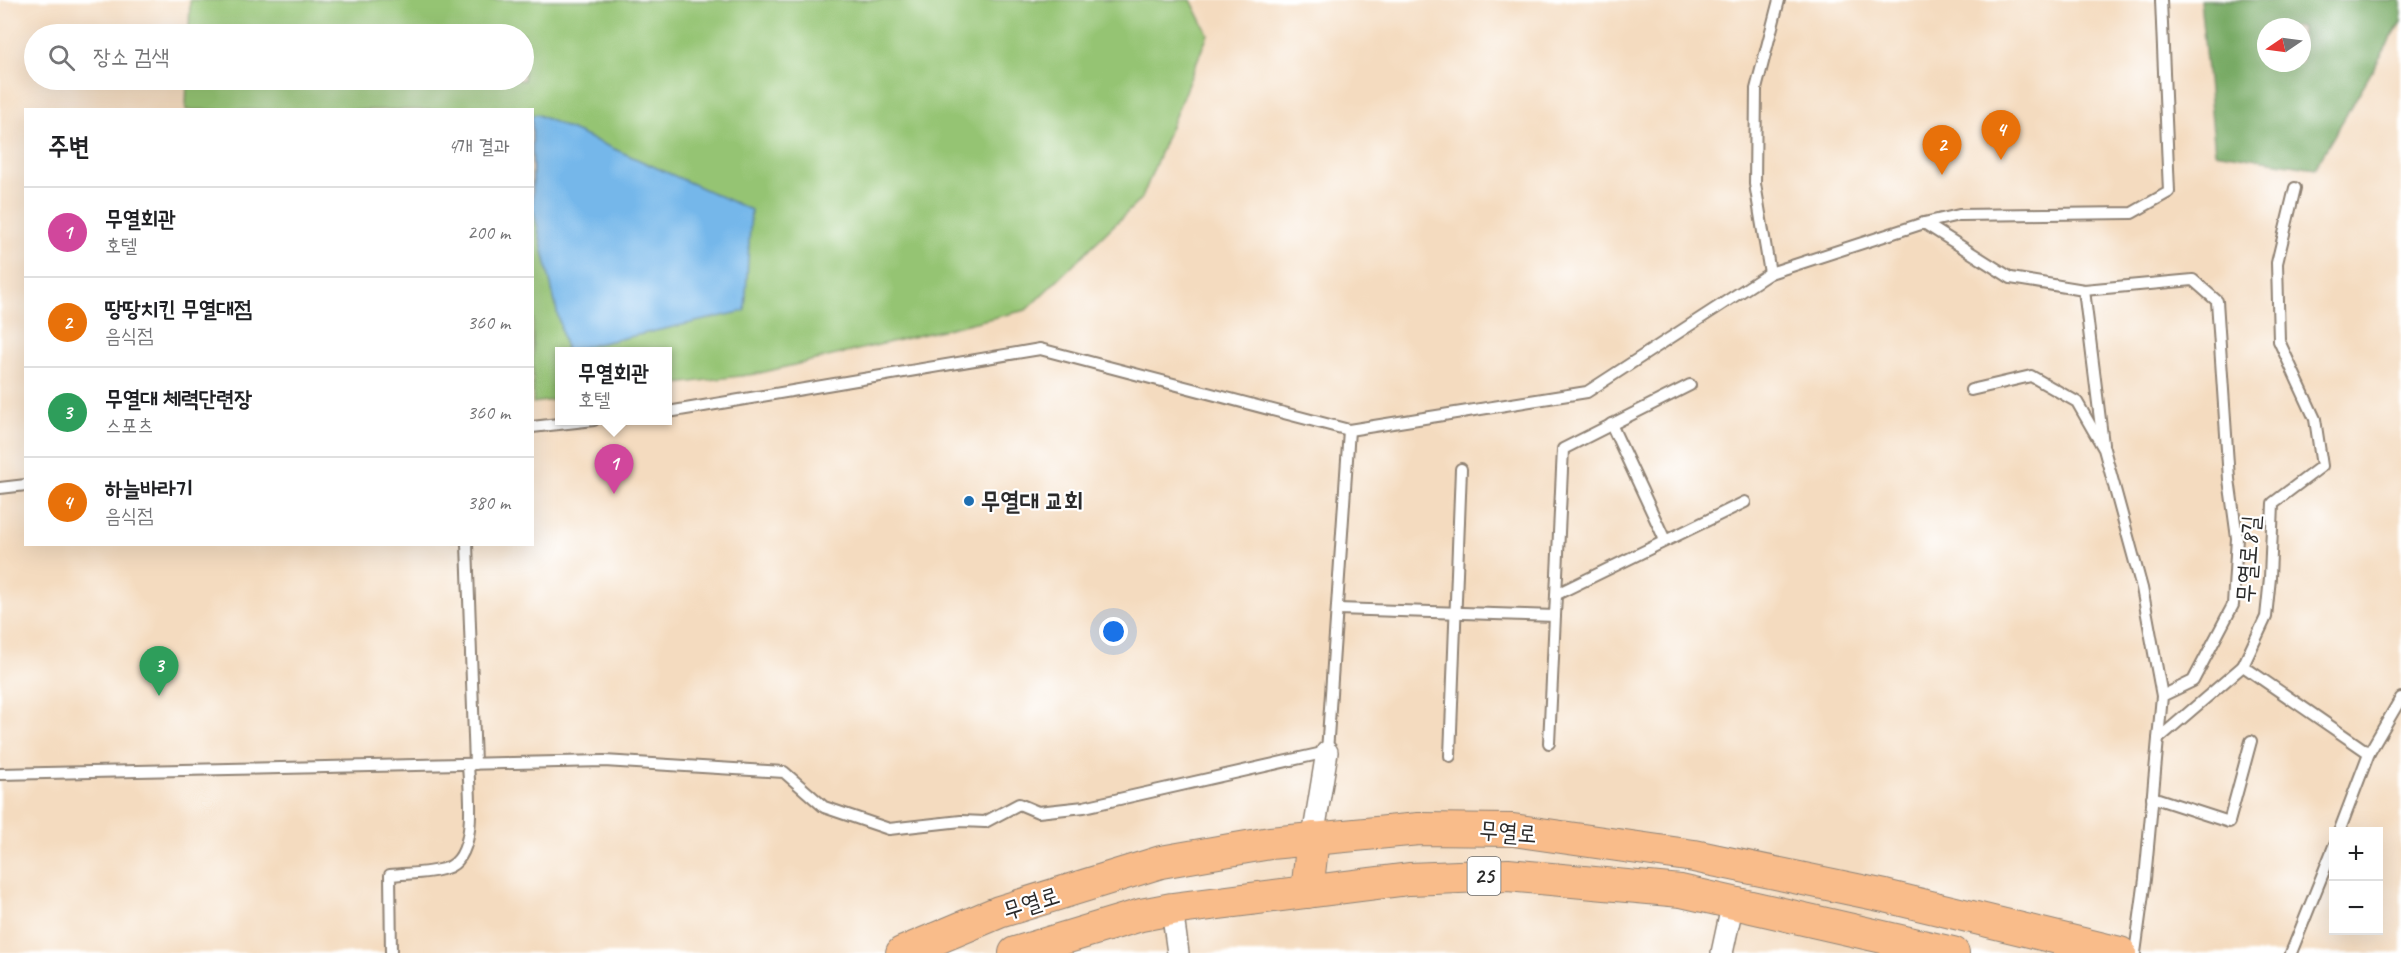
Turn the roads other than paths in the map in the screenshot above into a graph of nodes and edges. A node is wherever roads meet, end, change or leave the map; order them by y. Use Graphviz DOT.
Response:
graph roads {
  1 [pos="1779,0"];
  2 [pos="2161,0"];
  3 [pos="2295,188"];
  4 [pos="1924,223"];
  5 [pos="1770,273"];
  6 [pos="2085,290"];
  7 [pos="1690,385"];
  8 [pos="1971,390"];
  9 [pos="672,411"];
  10 [pos="1611,424"];
  11 [pos="555,425"];
  12 [pos="534,428"];
  13 [pos="1349,430"];
  14 [pos="2104,449"];
  15 [pos="1461,468"];
  16 [pos="24,485"];
  17 [pos="0,488"];
  18 [pos="1745,502"];
  19 [pos="1665,540"];
  20 [pos="467,546"];
  21 [pos="1557,594"];
  22 [pos="1337,609"];
  23 [pos="1455,613"];
  24 [pos="1555,616"];
  25 [pos="2243,666"];
  26 [pos="2162,696"];
  27 [pos="2401,698"];
  28 [pos="2158,739"];
  29 [pos="2251,741"];
  30 [pos="1550,743"];
  31 [pos="1327,752"];
  32 [pos="2368,753"];
  33 [pos="1450,756"];
  34 [pos="472,764"];
  35 [pos="0,774"];
  36 [pos="2152,797"];
  37 [pos="2340,827"];
  38 [pos="1313,838"];
  39 [pos="2329,858"];
  40 [pos="1307,892"];
  41 [pos="1733,902"];
  42 [pos="1172,909"];
  43 [pos="2008,926"];
  44 [pos="391,953"];
  45 [pos="903,953"];
  46 [pos="1015,953"];
  47 [pos="1178,953"];
  48 [pos="1722,953"];
  49 [pos="1951,953"];
  50 [pos="2120,953"];
  51 [pos="2135,953"];
  52 [pos="2291,953"];
  1 -- 5 [label="lane"];
  2 -- 4 [label="lane"];
  3 -- 25 [label="lane, 무열로8길"];
  4 -- 5 [label="lane"];
  4 -- 6 [label="lane"];
  5 -- 13 [label="lane"];
  6 -- 14 [label="lane"];
  6 -- 26 [label="lane"];
  7 -- 10 [label="lane"];
  8 -- 14 [label="lane"];
  9 -- 13 [label="lane"];
  10 -- 19 [label="lane"];
  10 -- 21 [label="lane"];
  11 -- 12 [label="lane"];
  13 -- 22 [label="lane"];
  14 -- 26 [label="lane"];
  15 -- 23 [label="lane"];
  16 -- 17 [label="lane"];
  18 -- 19 [label="lane"];
  19 -- 21 [label="lane"];
  20 -- 34 [label="lane"];
  21 -- 24 [label="lane"];
  22 -- 23 [label="lane"];
  22 -- 31 [label="lane"];
  23 -- 24 [label="lane"];
  23 -- 33 [label="lane"];
  24 -- 30 [label="lane"];
  25 -- 28 [label="lane"];
  25 -- 32 [label="lane"];
  26 -- 28 [label="lane"];
  27 -- 32 [label="lane"];
  28 -- 36 [label="lane"];
  29 -- 36 [label="lane"];
  31 -- 34 [label="lane"];
  31 -- 38 [label="street"];
  32 -- 37 [label="lane"];
  34 -- 35 [label="lane"];
  34 -- 44 [label="lane"];
  36 -- 51 [label="lane"];
  38 -- 40 [label="main road"];
  38 -- 43 [label="main road, 무열로"];
  38 -- 45 [label="main road, 무열로"];
  39 -- 52 [label="lane"];
  40 -- 41 [label="main road, 무열로 / 25"];
  40 -- 42 [label="main road, 무열로 / 25"];
  41 -- 48 [label="street"];
  41 -- 49 [label="main road, 무열로 / 25"];
  42 -- 46 [label="main road, 무열로 / 25"];
  42 -- 47 [label="street"];
  43 -- 49 [label="main road"];
  43 -- 50 [label="main road, 무열로"];
}
